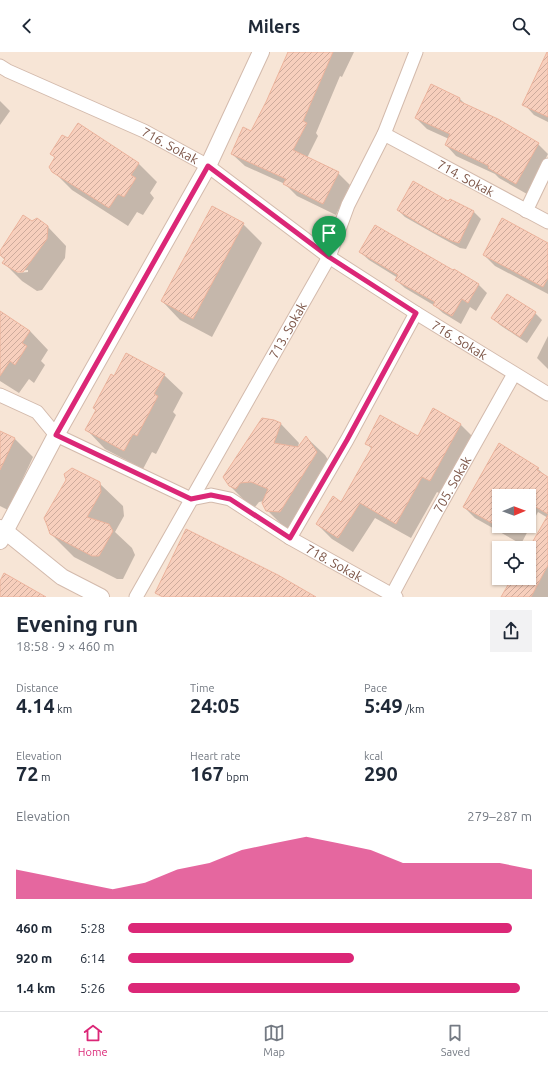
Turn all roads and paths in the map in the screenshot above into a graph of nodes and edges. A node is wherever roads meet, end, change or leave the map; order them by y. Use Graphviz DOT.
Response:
graph roads {
  1 [pos="261,52"];
  2 [pos="416,52"];
  3 [pos="0,66"];
  4 [pos="384,134"];
  5 [pos="208,166"];
  6 [pos="548,166"];
  7 [pos="526,211"];
  8 [pos="548,222"];
  9 [pos="329,257"];
  10 [pos="416,313"];
  11 [pos="514,374"];
  12 [pos="548,394"];
  13 [pos="0,395"];
  14 [pos="56,435"];
  15 [pos="191,499"];
  16 [pos="2,533"];
  17 [pos="290,538"];
  18 [pos="394,596"];
  19 [pos="101,597"];
  20 [pos="136,597"];
  1 -- 5 [label="street"];
  2 -- 4 [label="street, 713. Sokak"];
  3 -- 5 [label="street, 716. Sokak"];
  4 -- 7 [label="street, 714. Sokak"];
  4 -- 9 [label="street, 713. Sokak"];
  5 -- 9 [label="street, 716. Sokak"];
  5 -- 14 [label="street"];
  6 -- 7 [label="street"];
  7 -- 8 [label="street, 714. Sokak"];
  9 -- 10 [label="street, 716. Sokak"];
  9 -- 15 [label="street, 713. Sokak"];
  10 -- 11 [label="street, 716. Sokak"];
  10 -- 17 [label="street"];
  11 -- 12 [label="street, 716. Sokak"];
  11 -- 18 [label="street, 705. Sokak"];
  13 -- 14 [label="street"];
  14 -- 15 [label="street"];
  14 -- 16 [label="street"];
  15 -- 17 [label="street, 718. Sokak"];
  15 -- 20 [label="street, 713. Sokak"];
  16 -- 19 [label="street"];
  17 -- 18 [label="street, 718. Sokak"];
}
